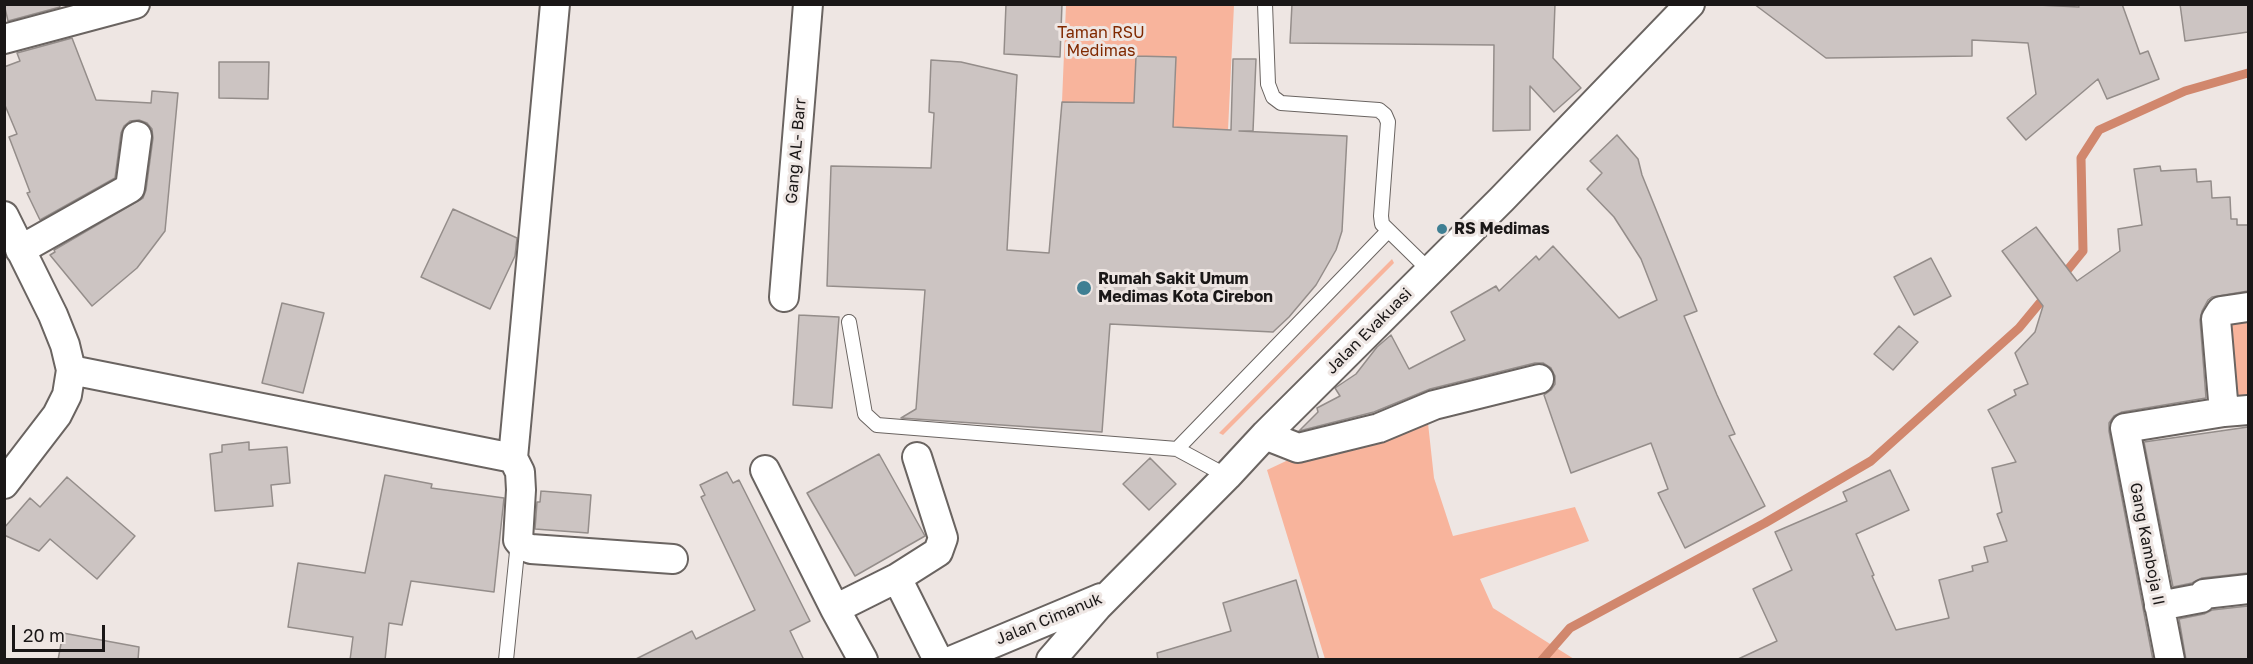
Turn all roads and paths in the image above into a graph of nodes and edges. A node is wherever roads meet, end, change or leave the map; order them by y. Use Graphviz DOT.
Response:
graph roads {
  1 [pos="135,4"];
  2 [pos="555,4"];
  3 [pos="808,4"];
  4 [pos="1265,4"];
  5 [pos="1690,4"];
  6 [pos="1663,15"];
  7 [pos="4,39"];
  8 [pos="137,136"];
  9 [pos="4,216"];
  10 [pos="1388,231"];
  11 [pos="20,250"];
  12 [pos="1429,270"];
  13 [pos="784,297"];
  14 [pos="2248,307"];
  15 [pos="849,322"];
  16 [pos="71,370"];
  17 [pos="1539,379"];
  18 [pos="2236,411"];
  19 [pos="1265,435"];
  20 [pos="1177,449"];
  21 [pos="917,457"];
  22 [pos="513,458"];
  23 [pos="765,470"];
  24 [pos="1227,476"];
  25 [pos="4,484"];
  26 [pos="518,540"];
  27 [pos="673,559"];
  28 [pos="897,578"];
  29 [pos="2248,589"];
  30 [pos="1112,593"];
  31 [pos="2159,606"];
  32 [pos="835,609"];
  33 [pos="506,660"];
  34 [pos="863,660"];
  35 [pos="938,660"];
  36 [pos="953,660"];
  37 [pos="1051,660"];
  38 [pos="2170,660"];
  1 -- 7 [label="street"];
  2 -- 22 [label="street"];
  3 -- 13 [label="street, Gang AL- Barr"];
  4 -- 10 [label="lane"];
  5 -- 6 [label="street, Jalan Evakuasi"];
  6 -- 12 [label="street, Jalan Evakuasi"];
  8 -- 11 [label="street"];
  9 -- 11 [label="street"];
  10 -- 12 [label="lane"];
  10 -- 20 [label="lane"];
  11 -- 16 [label="street"];
  12 -- 19 [label="street, Jalan Evakuasi"];
  14 -- 18 [label="street"];
  15 -- 20 [label="lane"];
  16 -- 22 [label="street"];
  16 -- 25 [label="street"];
  17 -- 19 [label="street"];
  18 -- 31 [label="street, Gang Kamboja II"];
  19 -- 24 [label="street, Jalan Evakuasi"];
  20 -- 24 [label="lane"];
  21 -- 28 [label="street"];
  22 -- 26 [label="street"];
  23 -- 32 [label="street"];
  24 -- 30 [label="street, Jalan Evakuasi"];
  26 -- 27 [label="street"];
  26 -- 33 [label="lane"];
  28 -- 32 [label="street"];
  28 -- 35 [label="street"];
  29 -- 31 [label="street"];
  30 -- 36 [label="street, Jalan Cimanuk"];
  30 -- 37 [label="street, Jalan Evakuasi"];
  31 -- 38 [label="street, Gang Kamboja II"];
  32 -- 34 [label="street"];
}
